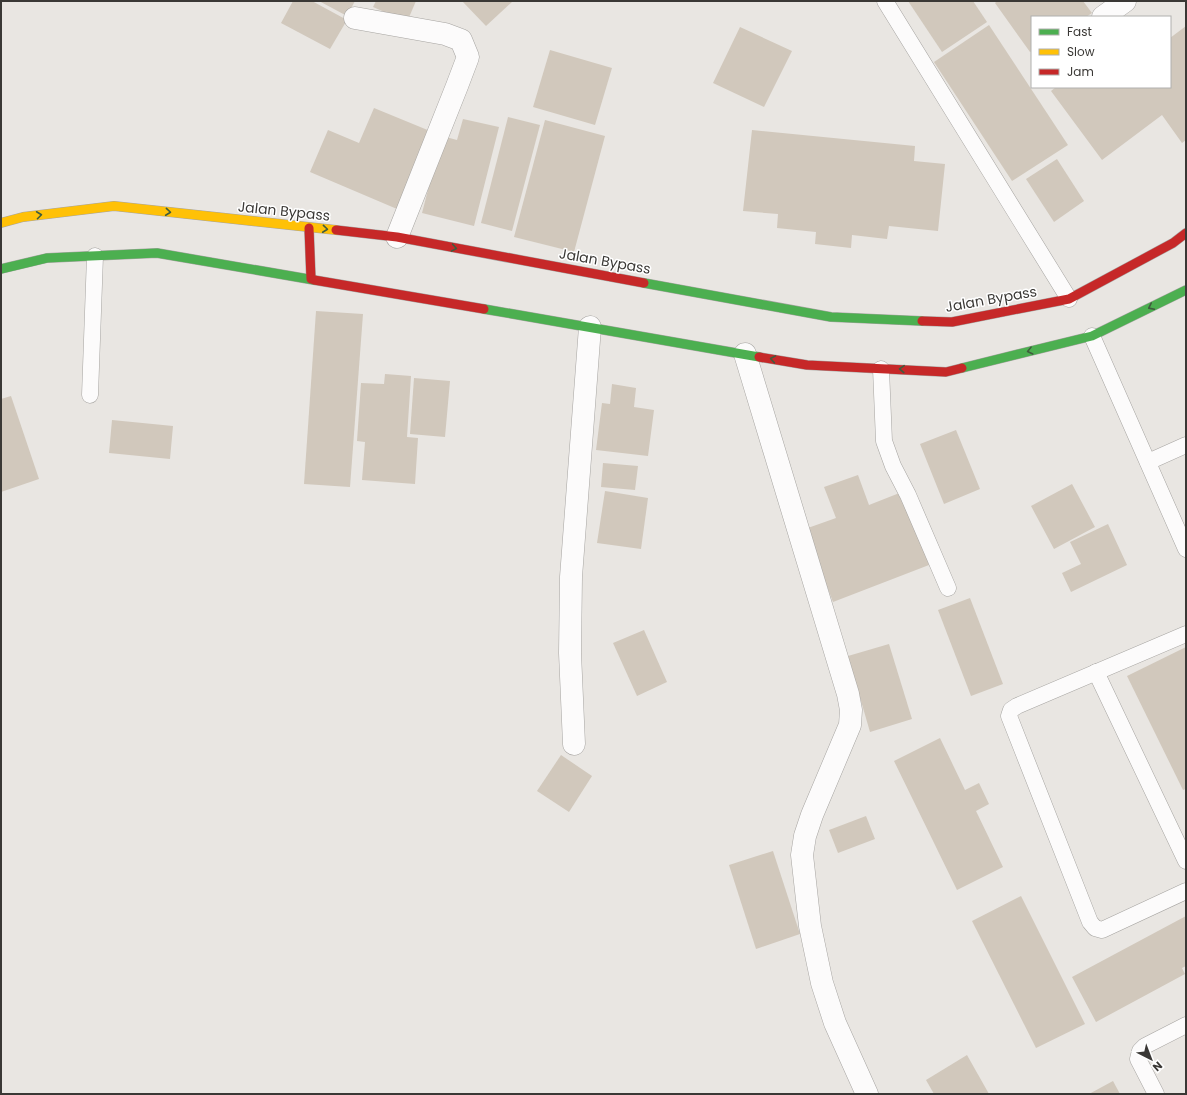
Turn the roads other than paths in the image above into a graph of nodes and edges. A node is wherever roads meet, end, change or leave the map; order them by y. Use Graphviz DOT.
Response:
graph roads {
  1 [pos="885,1"];
  2 [pos="1125,1"];
  3 [pos="1104,16"];
  4 [pos="355,18"];
  5 [pos="1,223"];
  6 [pos="309,228"];
  7 [pos="1186,233"];
  8 [pos="397,237"];
  9 [pos="95,256"];
  10 [pos="1,268"];
  11 [pos="311,279"];
  12 [pos="1186,290"];
  13 [pos="1069,300"];
  14 [pos="590,327"];
  15 [pos="1092,336"];
  16 [pos="745,354"];
  17 [pos="881,368"];
  18 [pos="90,395"];
  19 [pos="1186,445"];
  20 [pos="1148,462"];
  21 [pos="1186,549"];
  22 [pos="948,588"];
  23 [pos="1186,634"];
  24 [pos="1096,672"];
  25 [pos="574,744"];
  26 [pos="1186,861"];
  27 [pos="1186,891"];
  28 [pos="1186,1025"];
  29 [pos="867,1094"];
  30 [pos="1156,1094"];
  1 -- 13 [label="lane"];
  2 -- 3 [label="street"];
  4 -- 8 [label="street"];
  5 -- 6 [label="highway, Jalan Bypass, one-way"];
  6 -- 8 [label="highway, Jalan Bypass, one-way"];
  6 -- 11 [label="highway"];
  7 -- 13 [label="highway, Jalan Bypass"];
  8 -- 13 [label="highway, Jalan Bypass, one-way"];
  9 -- 10 [label="highway"];
  9 -- 11 [label="highway"];
  9 -- 18 [label="lane"];
  11 -- 14 [label="highway"];
  12 -- 15 [label="highway, one-way"];
  14 -- 16 [label="highway"];
  14 -- 25 [label="street"];
  15 -- 17 [label="highway, one-way"];
  15 -- 20 [label="lane"];
  17 -- 16 [label="highway, one-way"];
  16 -- 29 [label="street"];
  17 -- 22 [label="lane"];
  19 -- 20 [label="lane"];
  20 -- 21 [label="lane"];
  23 -- 24 [label="lane"];
  24 -- 26 [label="lane"];
  24 -- 27 [label="lane"];
  28 -- 30 [label="lane"];
}
